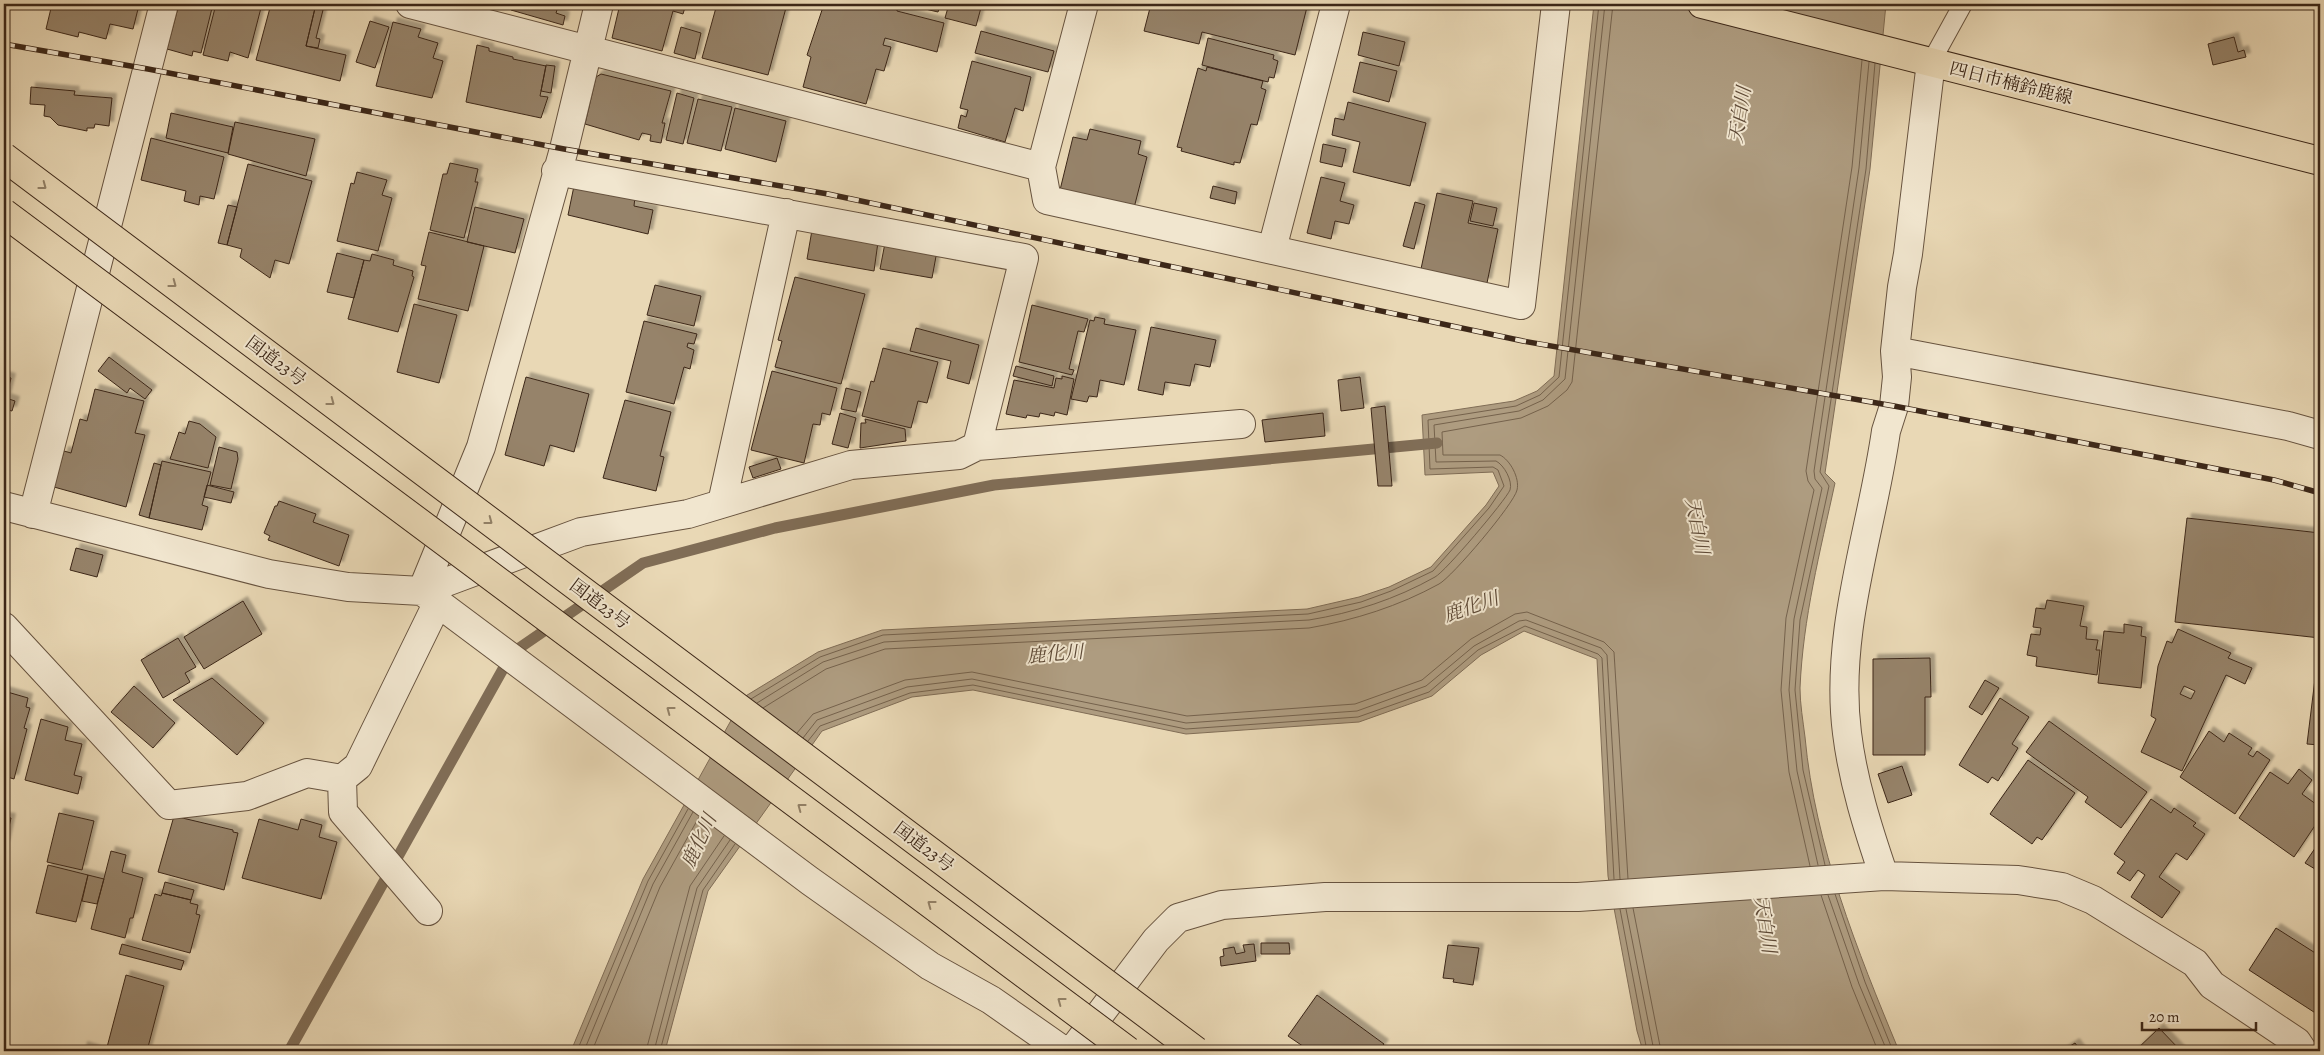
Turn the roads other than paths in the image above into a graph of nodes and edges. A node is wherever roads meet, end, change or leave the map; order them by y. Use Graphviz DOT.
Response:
graph roads {
  1 [pos="164,4"];
  2 [pos="410,4"];
  3 [pos="599,4"];
  4 [pos="1084,4"];
  5 [pos="1336,4"];
  6 [pos="1556,4"];
  7 [pos="1702,4"];
  8 [pos="1962,4"];
  9 [pos="588,50"];
  10 [pos="1931,62"];
  11 [pos="4,157"];
  12 [pos="2320,161"];
  13 [pos="1041,167"];
  14 [pos="556,171"];
  15 [pos="786,212"];
  16 [pos="4,213"];
  17 [pos="1272,249"];
  18 [pos="1895,352"];
  19 [pos="1241,424"];
  20 [pos="2320,435"];
  21 [pos="978,446"];
  22 [pos="722,503"];
  23 [pos="4,506"];
  24 [pos="33,514"];
  25 [pos="439,603"];
  26 [pos="4,627"];
  27 [pos="342,779"];
  28 [pos="1884,876"];
  29 [pos="428,911"];
  30 [pos="1064,1051"];
  31 [pos="1072,1051"];
  32 [pos="1128,1051"];
  33 [pos="1196,1051"];
  34 [pos="2304,1051"];
  1 -- 24 [label="street"];
  2 -- 9 [label="street"];
  3 -- 9 [label="street"];
  4 -- 13 [label="street"];
  5 -- 17 [label="street"];
  6 -- 17 [label="street"];
  7 -- 10 [label="main road, 四日市楠鈴鹿線"];
  8 -- 10 [label="lane"];
  9 -- 13 [label="street"];
  9 -- 14 [label="street"];
  10 -- 12 [label="main road, 四日市楠鈴鹿線"];
  10 -- 18 [label="street"];
  11 -- 33 [label="main road, 国道23号, one-way, bridge"];
  13 -- 17 [label="street"];
  14 -- 15 [label="street"];
  14 -- 25 [label="street"];
  15 -- 21 [label="street"];
  15 -- 22 [label="street"];
  32 -- 16 [label="main road, one-way, bridge"];
  18 -- 20 [label="street"];
  18 -- 28 [label="street"];
  19 -- 21 [label="street"];
  21 -- 22 [label="street"];
  22 -- 25 [label="street"];
  23 -- 24 [label="street"];
  24 -- 25 [label="street"];
  25 -- 27 [label="street"];
  25 -- 30 [label="street"];
  26 -- 27 [label="street"];
  27 -- 29 [label="street"];
  28 -- 31 [label="street"];
  28 -- 34 [label="street"];
}
